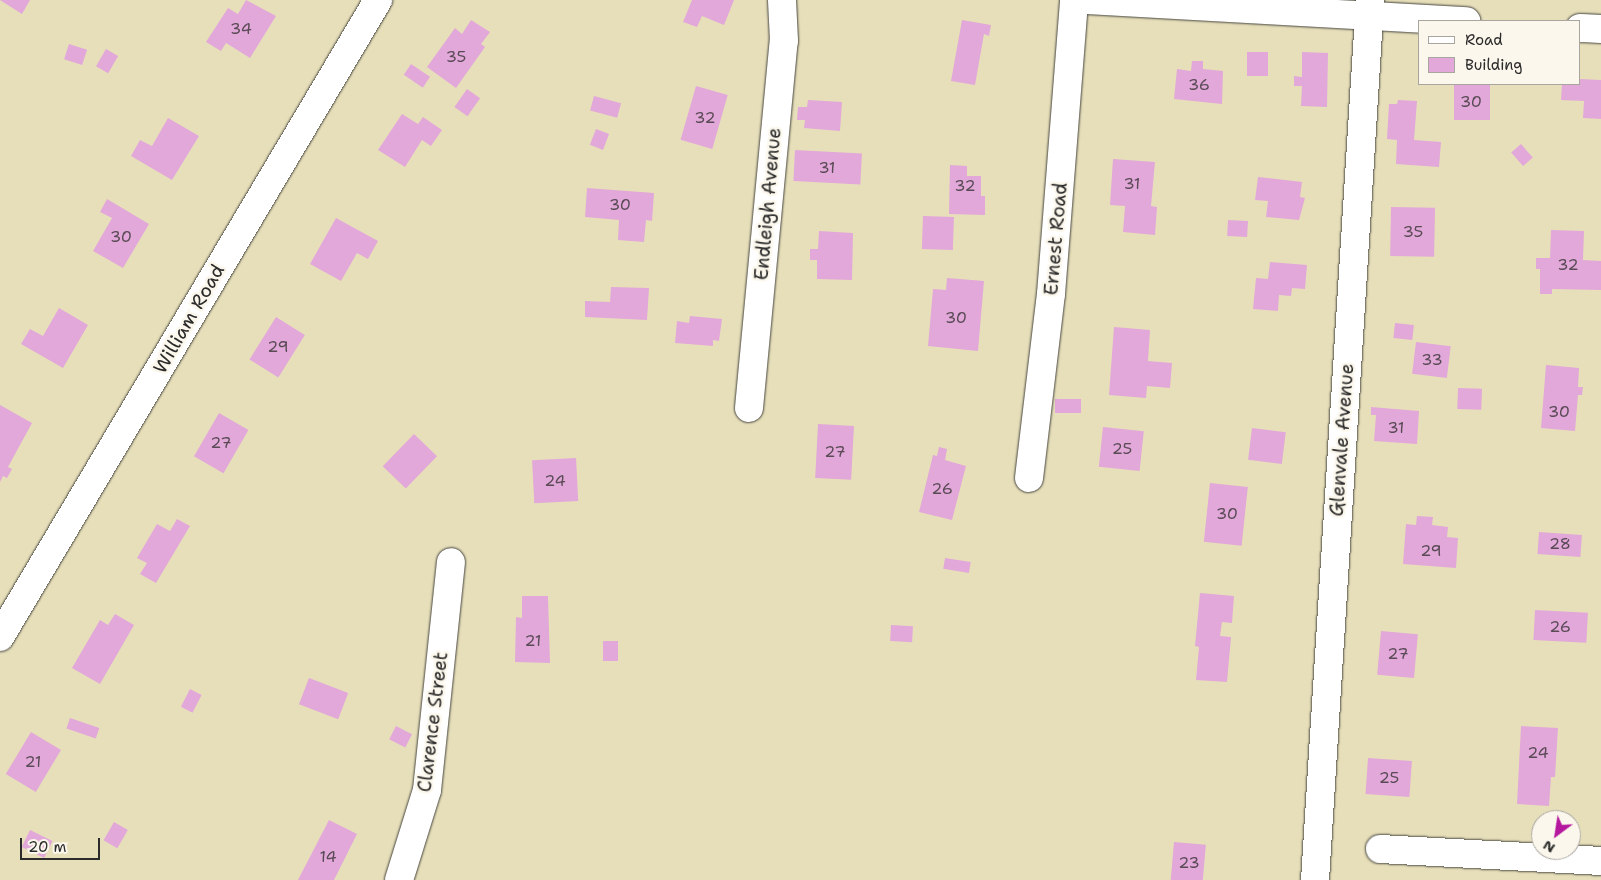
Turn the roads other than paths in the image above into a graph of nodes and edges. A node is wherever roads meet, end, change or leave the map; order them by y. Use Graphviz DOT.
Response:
graph roads {
  1 [pos="378,0"];
  2 [pos="782,0"];
  3 [pos="1074,0"];
  4 [pos="1087,0"];
  5 [pos="1369,8"];
  6 [pos="1459,20"];
  7 [pos="1581,28"];
  8 [pos="1601,29"];
  9 [pos="749,408"];
  10 [pos="1028,478"];
  11 [pos="451,562"];
  12 [pos="0,637"];
  13 [pos="1380,849"];
  14 [pos="1601,861"];
  15 [pos="1601,871"];
  16 [pos="399,880"];
  17 [pos="1315,880"];
  18 [pos="1600,880"];
  1 -- 12 [label="street, William Road"];
  2 -- 9 [label="street, Endleigh Avenue"];
  3 -- 10 [label="street, Ernest Road"];
  4 -- 5 [label="street"];
  5 -- 6 [label="street"];
  5 -- 17 [label="street, Glenvale Avenue"];
  7 -- 8 [label="street"];
  11 -- 16 [label="street, Clarence Street"];
  13 -- 14 [label="street"];
  15 -- 18 [label="street"];
}
